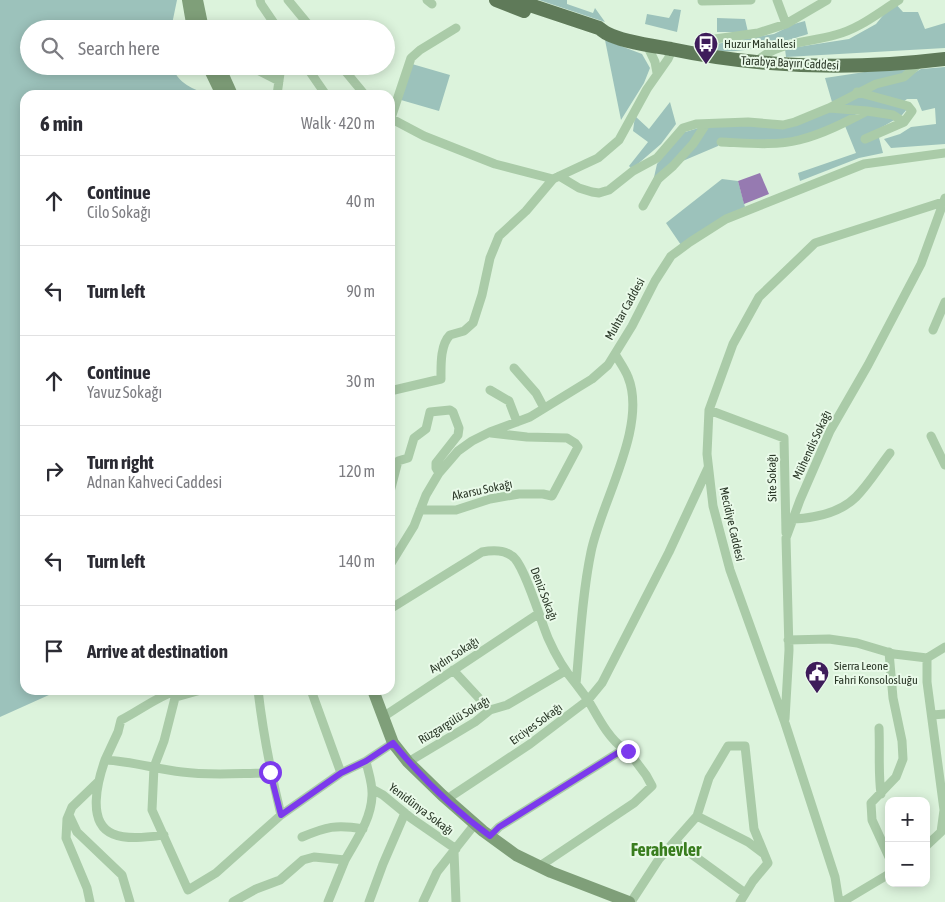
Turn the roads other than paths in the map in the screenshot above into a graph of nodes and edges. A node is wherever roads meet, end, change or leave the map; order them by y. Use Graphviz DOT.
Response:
graph roads {
  1 [pos="188,0"];
  2 [pos="197,0"];
  3 [pos="260,0"];
  4 [pos="288,0"];
  5 [pos="496,0"];
  6 [pos="516,0"];
  7 [pos="751,0"];
  8 [pos="777,0"];
  9 [pos="827,0"];
  10 [pos="899,0"];
  11 [pos="702,1"];
  12 [pos="191,20"];
  13 [pos="202,20"];
  14 [pos="272,20"];
  15 [pos="305,20"];
  16 [pos="786,24"];
  17 [pos="456,28"];
  18 [pos="608,34"];
  19 [pos="647,44"];
  20 [pos="672,50"];
  21 [pos="691,53"];
  22 [pos="945,59"];
  23 [pos="756,62"];
  24 [pos="921,62"];
  25 [pos="657,74"];
  26 [pos="212,75"];
  27 [pos="223,75"];
  28 [pos="267,75"];
  29 [pos="280,75"];
  30 [pos="312,75"];
  31 [pos="348,75"];
  32 [pos="279,81"];
  33 [pos="220,90"];
  34 [pos="230,90"];
  35 [pos="278,90"];
  36 [pos="323,90"];
  37 [pos="361,90"];
  38 [pos="858,92"];
  39 [pos="395,104"];
  40 [pos="829,108"];
  41 [pos="867,111"];
  42 [pos="395,122"];
  43 [pos="904,122"];
  44 [pos="706,124"];
  45 [pos="865,138"];
  46 [pos="721,142"];
  47 [pos="945,153"];
  48 [pos="556,177"];
  49 [pos="944,200"];
  50 [pos="643,206"];
  51 [pos="945,302"];
  52 [pos="933,330"];
  53 [pos="615,354"];
  54 [pos="514,368"];
  55 [pos="395,390"];
  56 [pos="490,390"];
  57 [pos="544,408"];
  58 [pos="709,410"];
  59 [pos="517,422"];
  60 [pos="490,432"];
  61 [pos="931,436"];
  62 [pos="890,452"];
  63 [pos="945,465"];
  64 [pos="709,468"];
  65 [pos="395,473"];
  66 [pos="439,473"];
  67 [pos="420,510"];
  68 [pos="793,519"];
  69 [pos="786,538"];
  70 [pos="395,557"];
  71 [pos="395,606"];
  72 [pos="538,614"];
  73 [pos="788,640"];
  74 [pos="945,647"];
  75 [pos="889,652"];
  76 [pos="926,658"];
  77 [pos="453,670"];
  78 [pos="565,671"];
  79 [pos="576,684"];
  80 [pos="162,695"];
  81 [pos="176,695"];
  82 [pos="259,695"];
  83 [pos="313,695"];
  84 [pos="375,695"];
  85 [pos="588,700"];
  86 [pos="490,710"];
  87 [pos="945,714"];
  88 [pos="932,715"];
  89 [pos="383,717"];
  90 [pos="784,723"];
  91 [pos="879,728"];
  92 [pos="393,743"];
  93 [pos="624,749"];
  94 [pos="105,760"];
  95 [pos="366,761"];
  96 [pos="408,762"];
  97 [pos="154,767"];
  98 [pos="270,772"];
  99 [pos="341,773"];
  100 [pos="99,781"];
  101 [pos="372,789"];
  102 [pos="881,794"];
  103 [pos="447,799"];
  104 [pos="406,813"];
  105 [pos="68,815"];
  106 [pos="281,815"];
  107 [pos="697,816"];
  108 [pos="475,824"];
  109 [pos="363,829"];
  110 [pos="164,835"];
  111 [pos="490,836"];
  112 [pos="302,837"];
  113 [pos="675,842"];
  114 [pos="930,842"];
  115 [pos="885,848"];
  116 [pos="455,850"];
  117 [pos="764,854"];
  118 [pos="345,860"];
  119 [pos="540,866"];
  120 [pos="885,876"];
  121 [pos="745,893"];
  122 [pos="613,899"];
  123 [pos="90,902"];
  124 [pos="130,902"];
  125 [pos="233,902"];
  126 [pos="328,902"];
  127 [pos="369,902"];
  128 [pos="423,902"];
  129 [pos="456,902"];
  130 [pos="630,902"];
  131 [pos="740,902"];
  132 [pos="841,902"];
  1 -- 12 [label="main road"];
  2 -- 13 [label="main road"];
  3 -- 14 [label="street"];
  4 -- 15 [label="street"];
  5 -- 18 [label="main road, Tarabya Bayırı Caddesi"];
  6 -- 18 [label="main road, Tarabya Bayırı Caddesi"];
  7 -- 11 [label="street"];
  8 -- 16 [label="street"];
  9 -- 16 [label="street"];
  10 -- 23 [label="street"];
  16 -- 21 [label="street"];
  17 -- 39 [label="street"];
  18 -- 19 [label="main road, Tarabya Bayırı Caddesi"];
  19 -- 20 [label="main road, Tarabya Bayırı Caddesi"];
  19 -- 25 [label="street"];
  20 -- 21 [label="main road, Tarabya Bayırı Caddesi"];
  20 -- 25 [label="street"];
  21 -- 23 [label="main road, Tarabya Bayırı Caddesi"];
  22 -- 24 [label="main road, Tarabya Bayırı Caddesi"];
  23 -- 24 [label="main road, Tarabya Bayırı Caddesi"];
  24 -- 38 [label="street"];
  25 -- 48 [label="street"];
  26 -- 33 [label="main road"];
  27 -- 34 [label="main road"];
  28 -- 32 [label="street"];
  29 -- 32 [label="street"];
  30 -- 36 [label="street"];
  31 -- 37 [label="street"];
  32 -- 35 [label="street"];
  38 -- 40 [label="street"];
  38 -- 43 [label="street"];
  40 -- 41 [label="street"];
  40 -- 44 [label="street"];
  41 -- 43 [label="street"];
  41 -- 46 [label="street"];
  42 -- 48 [label="street"];
  43 -- 45 [label="street"];
  44 -- 48 [label="street"];
  44 -- 50 [label="street"];
  47 -- 53 [label="street, Muhtar Caddesi"];
  48 -- 55 [label="street"];
  49 -- 58 [label="street, Mecidiye Caddesi"];
  49 -- 68 [label="street, Mühendis Sokağı"];
  51 -- 52 [label="street"];
  53 -- 57 [label="street, Muhtar Caddesi"];
  53 -- 79 [label="street"];
  54 -- 57 [label="street"];
  56 -- 59 [label="street"];
  57 -- 59 [label="street, Muhtar Caddesi"];
  58 -- 64 [label="street, Mecidiye Caddesi"];
  58 -- 69 [label="street, Site Sokağı"];
  59 -- 60 [label="street, Muhtar Caddesi"];
  60 -- 66 [label="street, Muhtar Caddesi"];
  60 -- 67 [label="street, Akarsu Sokağı"];
  61 -- 63 [label="street"];
  62 -- 68 [label="street"];
  64 -- 85 [label="street, Erciyes Sokağı"];
  64 -- 90 [label="street, Mecidiye Caddesi"];
  65 -- 66 [label="street"];
  66 -- 67 [label="street, Muhtar Caddesi"];
  67 -- 70 [label="street, Muhtar Caddesi"];
  68 -- 69 [label="street, Mühendis Sokağı"];
  69 -- 73 [label="street, Mühendis Sokağı"];
  71 -- 72 [label="street, Deniz Sokağı"];
  72 -- 77 [label="street, Aydın Sokağı"];
  72 -- 78 [label="street, Deniz Sokağı"];
  73 -- 75 [label="street"];
  73 -- 90 [label="street, Mühendis Sokağı"];
  74 -- 76 [label="street"];
  75 -- 76 [label="street"];
  75 -- 102 [label="street"];
  76 -- 88 [label="street"];
  77 -- 86 [label="street"];
  77 -- 89 [label="street, Aydın Sokağı"];
  78 -- 79 [label="street, Deniz Sokağı"];
  78 -- 86 [label="street, Rüzgargülü Sokağı"];
  79 -- 85 [label="street, Deniz Sokağı"];
  80 -- 94 [label="street"];
  81 -- 97 [label="street"];
  82 -- 98 [label="street"];
  83 -- 99 [label="street"];
  84 -- 89 [label="main road"];
  85 -- 93 [label="street"];
  85 -- 103 [label="street, Erciyes Sokağı"];
  86 -- 96 [label="street, Rüzgargülü Sokağı"];
  87 -- 88 [label="street"];
  88 -- 114 [label="street"];
  89 -- 92 [label="main road"];
  90 -- 132 [label="street, Mecidiye Caddesi"];
  91 -- 102 [label="street"];
  92 -- 95 [label="street"];
  92 -- 96 [label="main road"];
  93 -- 111 [label="street"];
  93 -- 119 [label="street"];
  94 -- 97 [label="street"];
  94 -- 100 [label="street"];
  95 -- 99 [label="street"];
  95 -- 101 [label="street"];
  96 -- 103 [label="main road"];
  97 -- 98 [label="street"];
  97 -- 110 [label="street"];
  98 -- 106 [label="street"];
  99 -- 106 [label="street"];
  100 -- 105 [label="street"];
  100 -- 110 [label="street"];
  101 -- 104 [label="street, Yenidünya Sokağı"];
  101 -- 109 [label="street"];
  102 -- 115 [label="street"];
  103 -- 108 [label="main road"];
  104 -- 116 [label="street, Yenidünya Sokağı"];
  104 -- 127 [label="street"];
  105 -- 123 [label="street"];
  105 -- 124 [label="street"];
  106 -- 110 [label="street"];
  107 -- 113 [label="street"];
  107 -- 117 [label="street"];
  107 -- 117 [label="street"];
  108 -- 111 [label="main road"];
  108 -- 116 [label="street"];
  109 -- 112 [label="street"];
  109 -- 118 [label="street"];
  111 -- 119 [label="main road"];
  113 -- 121 [label="street"];
  113 -- 130 [label="street"];
  116 -- 128 [label="street"];
  116 -- 129 [label="street"];
  117 -- 121 [label="street"];
  118 -- 125 [label="street"];
  118 -- 126 [label="street"];
  119 -- 122 [label="main road"];
  120 -- 132 [label="street"];
  121 -- 131 [label="street"];
  122 -- 130 [label="main road"];
}
